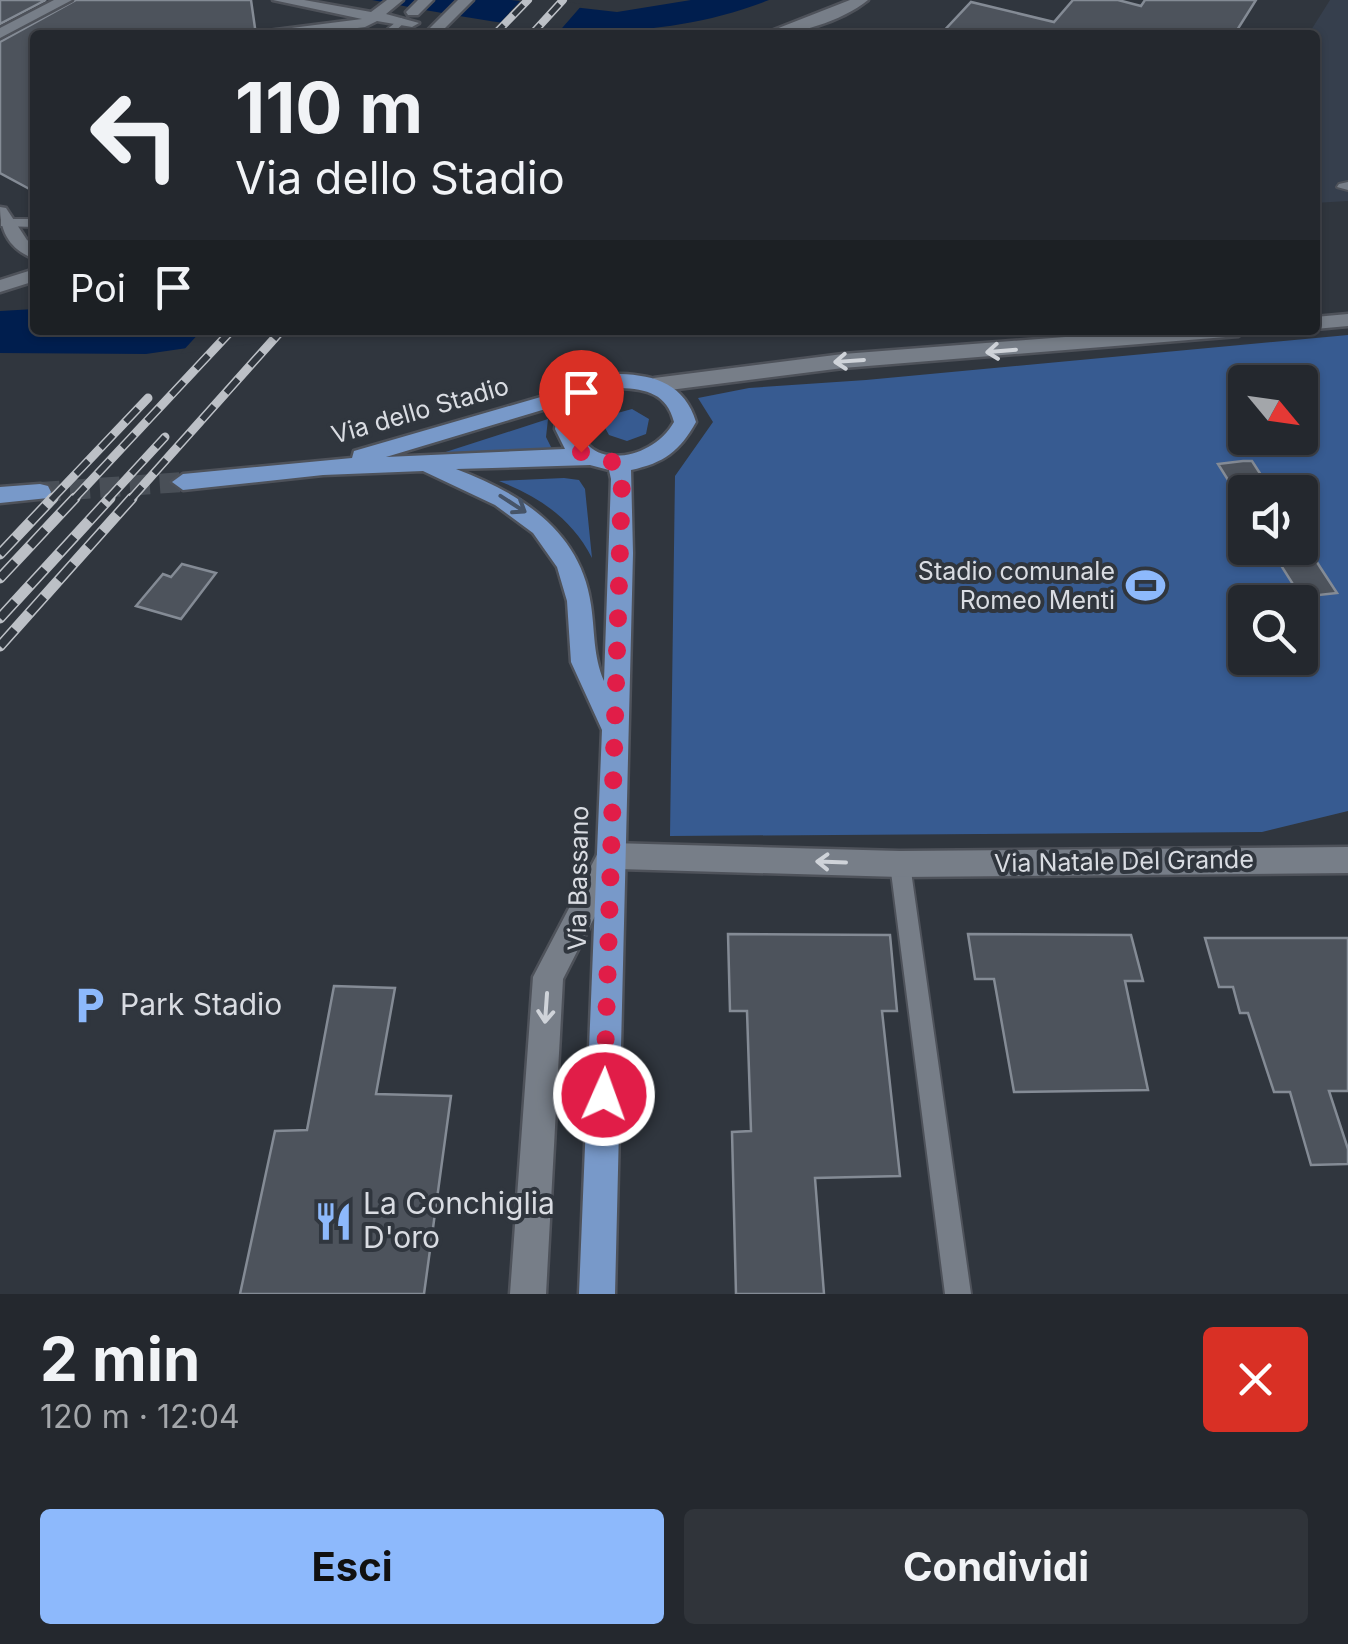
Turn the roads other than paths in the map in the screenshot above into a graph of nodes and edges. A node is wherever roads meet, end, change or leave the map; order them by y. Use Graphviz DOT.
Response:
graph roads {
  1 [pos="65,0"];
  2 [pos="280,0"];
  3 [pos="396,0"];
  4 [pos="426,0"];
  5 [pos="466,0"];
  6 [pos="861,0"];
  7 [pos="380,15"];
  8 [pos="410,23"];
  9 [pos="308,30"];
  10 [pos="435,30"];
  11 [pos="784,30"];
  12 [pos="0,34"];
  13 [pos="2,220"];
  14 [pos="30,223"];
  15 [pos="30,250"];
  16 [pos="30,277"];
  17 [pos="0,286"];
  18 [pos="1348,320"];
  19 [pos="1320,323"];
  20 [pos="1172,335"];
  21 [pos="654,385"];
  22 [pos="589,389"];
  23 [pos="588,456"];
  24 [pos="619,464"];
  25 [pos="424,466"];
  26 [pos="323,467"];
  27 [pos="183,482"];
  28 [pos="40,492"];
  29 [pos="0,496"];
  30 [pos="615,730"];
  31 [pos="612,856"];
  32 [pos="1348,860"];
  33 [pos="900,864"];
  34 [pos="528,1294"];
  35 [pos="598,1294"];
  36 [pos="958,1294"];
  1 -- 12 [label="street"];
  2 -- 7 [label="street"];
  3 -- 7 [label="street"];
  4 -- 8 [label="street"];
  5 -- 10 [label="street"];
  6 -- 11 [label="street"];
  7 -- 8 [label="street"];
  7 -- 9 [label="street"];
  13 -- 14 [label="lane"];
  13 -- 15 [label="street"];
  16 -- 17 [label="street"];
  18 -- 19 [label="street"];
  20 -- 21 [label="street, Via dello Stadio, one-way"];
  21 -- 22 [label="main road, Via dello Stadio"];
  21 -- 24 [label="main road"];
  22 -- 23 [label="main road"];
  22 -- 26 [label="main road, Via dello Stadio"];
  23 -- 24 [label="main road, Via dello Stadio"];
  23 -- 25 [label="main road, Via dello Stadio"];
  24 -- 30 [label="main road, Via Bassano"];
  25 -- 26 [label="main road, Via dello Stadio"];
  25 -- 30 [label="main road, one-way"];
  26 -- 27 [label="main road, Via dello Stadio"];
  28 -- 29 [label="main road"];
  30 -- 31 [label="main road, Via Bassano"];
  33 -- 31 [label="street, Via Natale Del Grande, one-way"];
  31 -- 34 [label="street, one-way"];
  31 -- 35 [label="main road, Via Bassano"];
  32 -- 33 [label="street, Via Natale Del Grande"];
  33 -- 36 [label="lane"];
}
